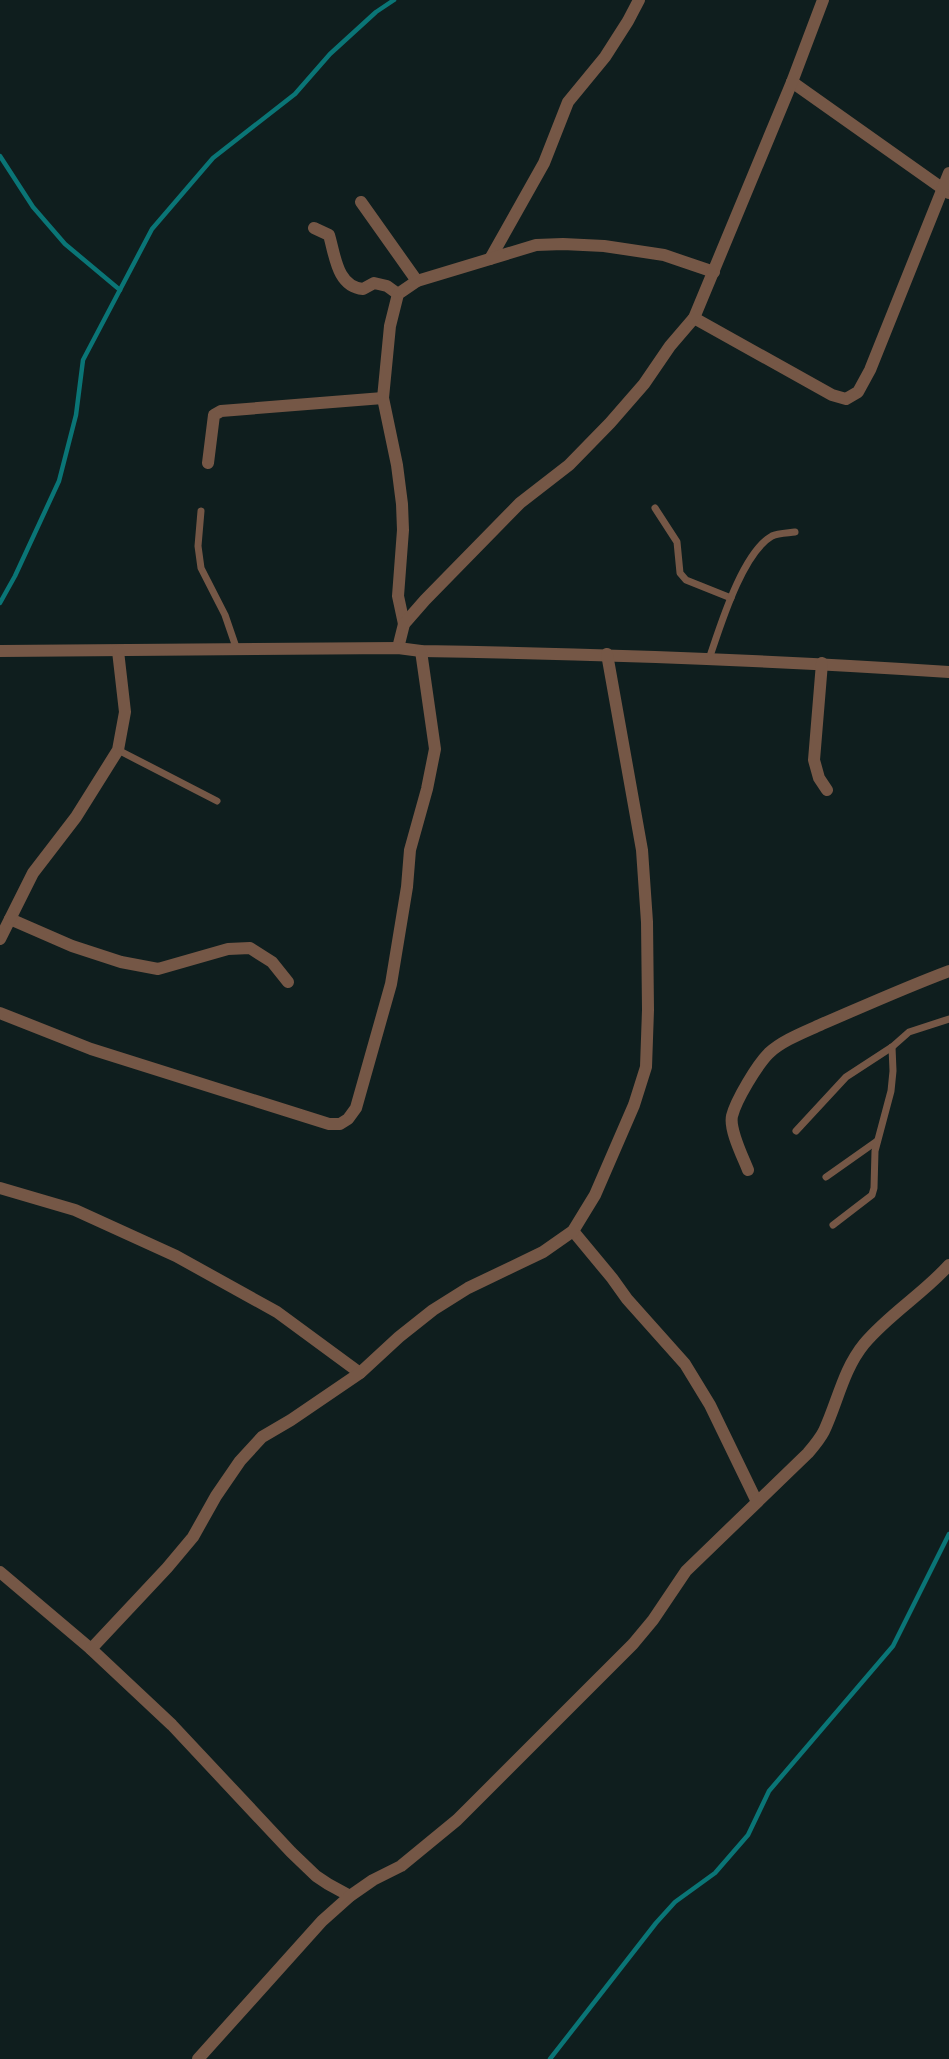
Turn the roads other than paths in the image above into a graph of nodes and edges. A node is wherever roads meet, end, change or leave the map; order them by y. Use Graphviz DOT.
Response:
graph roads {
  1 [pos="639,0"];
  2 [pos="823,0"];
  3 [pos="792,82"];
  4 [pos="949,173"];
  5 [pos="946,191"];
  6 [pos="361,202"];
  7 [pos="314,228"];
  8 [pos="490,259"];
  9 [pos="714,272"];
  10 [pos="418,281"];
  11 [pos="398,294"];
  12 [pos="694,318"];
  13 [pos="383,398"];
  14 [pos="208,463"];
  15 [pos="654,508"];
  16 [pos="201,512"];
  17 [pos="794,532"];
  18 [pos="730,598"];
  19 [pos="404,624"];
  20 [pos="398,648"];
  21 [pos="237,650"];
  22 [pos="0,651"];
  23 [pos="118,651"];
  24 [pos="421,651"];
  25 [pos="607,654"];
  26 [pos="709,659"];
  27 [pos="822,664"];
  28 [pos="949,672"];
  29 [pos="118,750"];
  30 [pos="826,790"];
  31 [pos="217,801"];
  32 [pos="10,919"];
  33 [pos="0,939"];
  34 [pos="949,971"];
  35 [pos="288,982"];
  36 [pos="0,1012"];
  37 [pos="949,1019"];
  38 [pos="892,1047"];
  39 [pos="796,1131"];
  40 [pos="877,1141"];
  41 [pos="748,1170"];
  42 [pos="826,1177"];
  43 [pos="0,1188"];
  44 [pos="833,1225"];
  45 [pos="573,1231"];
  46 [pos="949,1265"];
  47 [pos="360,1373"];
  48 [pos="757,1502"];
  49 [pos="0,1572"];
  50 [pos="91,1649"];
  51 [pos="350,1896"];
  52 [pos="198,2059"];
  1 -- 8 [label="street"];
  2 -- 3 [label="street"];
  3 -- 5 [label="street"];
  3 -- 9 [label="street"];
  4 -- 5 [label="street"];
  5 -- 12 [label="street"];
  6 -- 10 [label="street"];
  7 -- 11 [label="street"];
  8 -- 9 [label="street"];
  8 -- 10 [label="street"];
  9 -- 12 [label="street"];
  10 -- 11 [label="street"];
  11 -- 13 [label="street"];
  12 -- 19 [label="street"];
  13 -- 14 [label="street"];
  13 -- 19 [label="street"];
  15 -- 18 [label="lane"];
  16 -- 21 [label="lane"];
  17 -- 18 [label="lane"];
  18 -- 26 [label="lane"];
  19 -- 20 [label="street"];
  20 -- 21 [label="street"];
  20 -- 24 [label="street"];
  21 -- 23 [label="street"];
  22 -- 23 [label="street"];
  23 -- 29 [label="street"];
  24 -- 25 [label="street"];
  24 -- 36 [label="street"];
  25 -- 26 [label="street"];
  25 -- 45 [label="street"];
  26 -- 27 [label="street"];
  27 -- 28 [label="street"];
  27 -- 30 [label="street"];
  29 -- 31 [label="lane"];
  29 -- 32 [label="street"];
  32 -- 33 [label="street"];
  32 -- 35 [label="street"];
  34 -- 41 [label="street"];
  37 -- 38 [label="lane"];
  38 -- 39 [label="lane"];
  38 -- 40 [label="lane"];
  40 -- 42 [label="lane"];
  40 -- 44 [label="lane"];
  43 -- 47 [label="street"];
  45 -- 47 [label="street"];
  45 -- 48 [label="street"];
  46 -- 48 [label="street"];
  47 -- 50 [label="street"];
  48 -- 51 [label="street"];
  49 -- 50 [label="street"];
  50 -- 51 [label="street"];
  51 -- 52 [label="street"];
}
